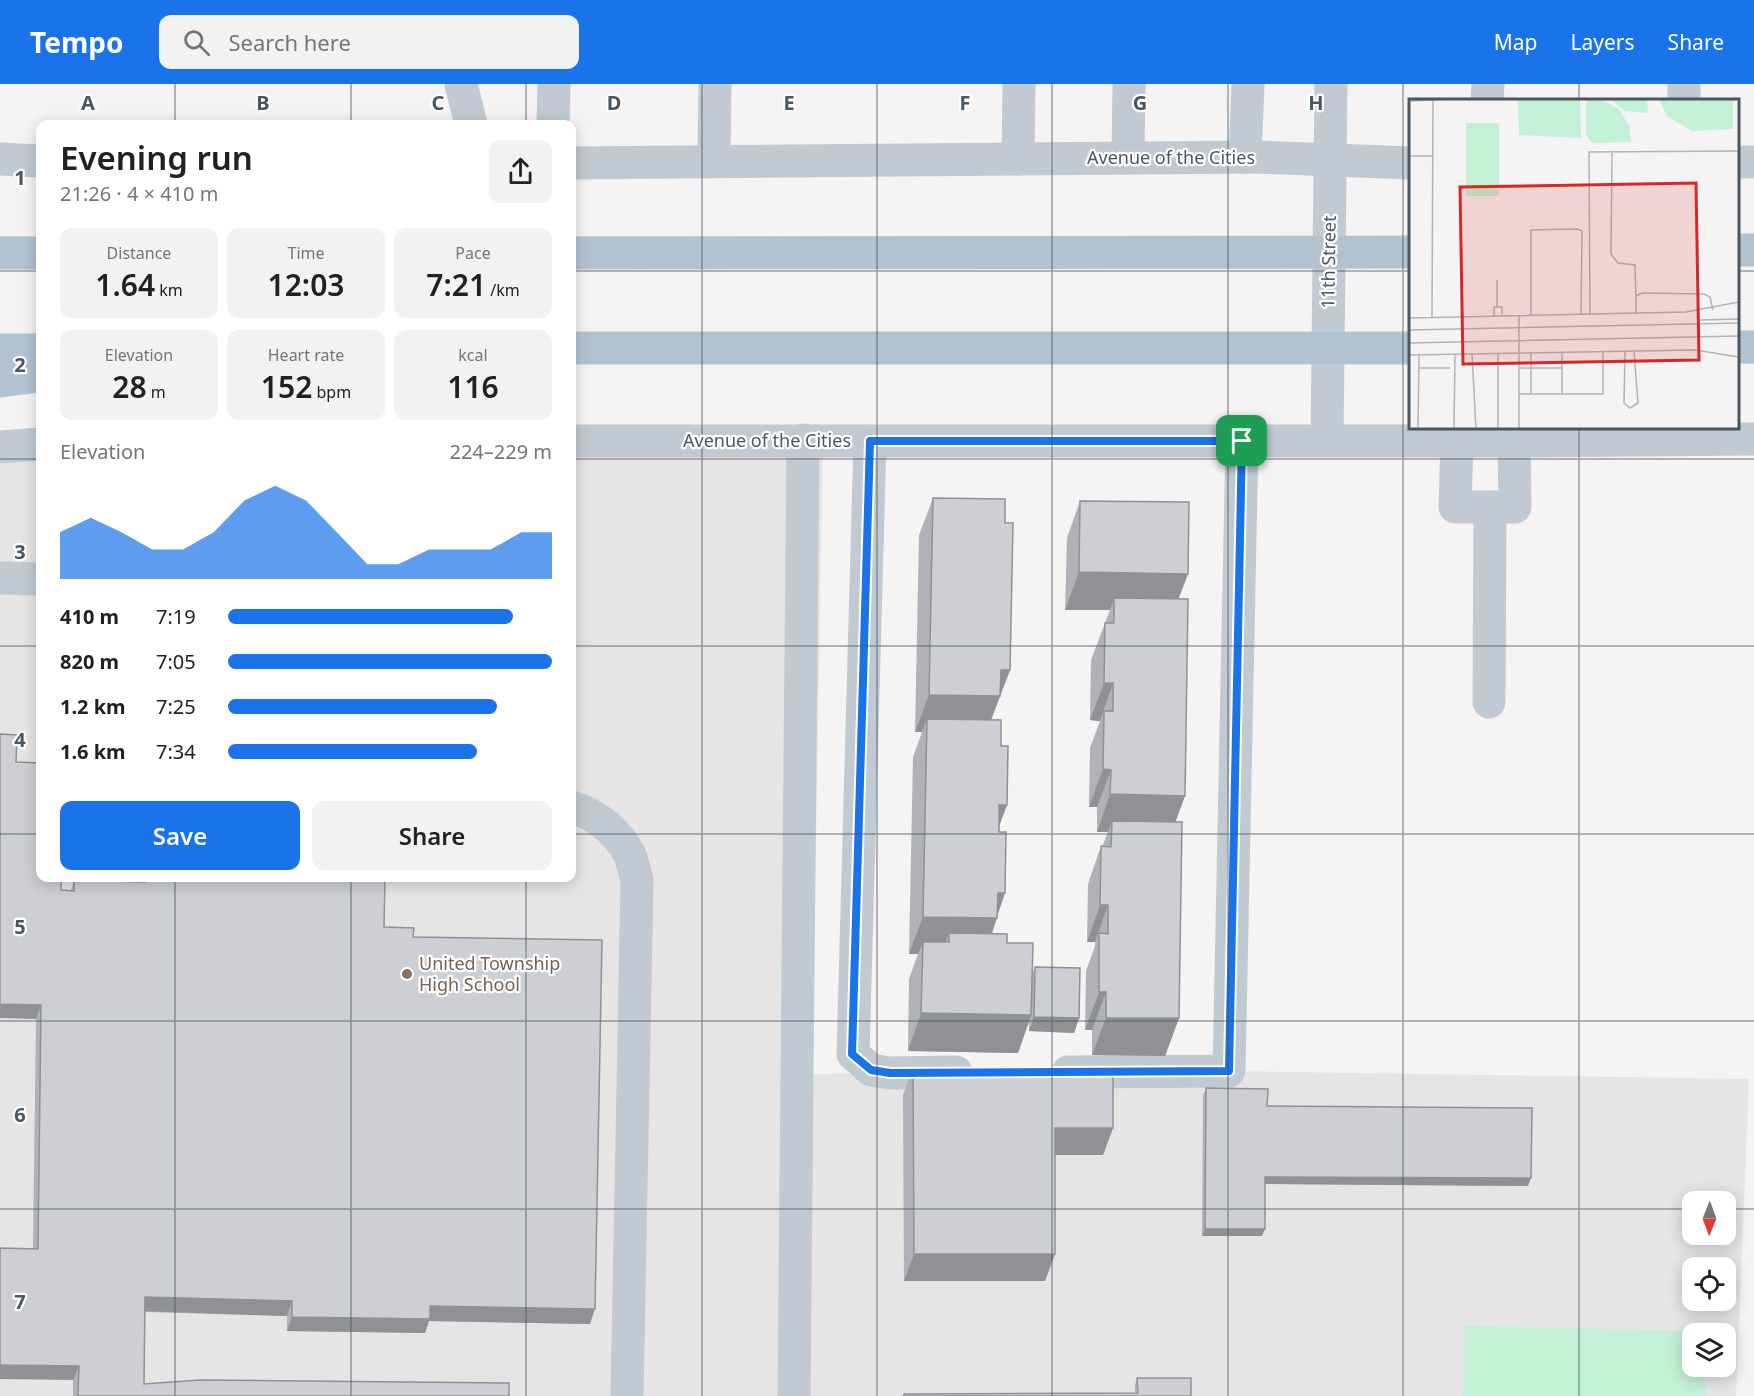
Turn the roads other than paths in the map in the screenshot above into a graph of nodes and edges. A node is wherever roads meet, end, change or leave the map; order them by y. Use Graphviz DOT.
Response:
graph roads {
  1 [pos="461,84"];
  2 [pos="554,84"];
  3 [pos="715,84"];
  4 [pos="1019,84"];
  5 [pos="1129,84"];
  6 [pos="1248,84"];
  7 [pos="1331,84"];
  8 [pos="1488,84"];
  9 [pos="1487,99"];
  10 [pos="470,120"];
  11 [pos="553,120"];
  12 [pos="1128,158"];
  13 [pos="1245,158"];
  14 [pos="0,159"];
  15 [pos="1018,159"];
  16 [pos="1331,160"];
  17 [pos="36,161"];
  18 [pos="714,161"];
  19 [pos="576,163"];
  20 [pos="1409,163"];
  21 [pos="1330,252"];
  22 [pos="1409,252"];
  23 [pos="576,253"];
  24 [pos="1327,347"];
  25 [pos="576,348"];
  26 [pos="1409,348"];
  27 [pos="36,350"];
  28 [pos="0,351"];
  29 [pos="36,376"];
  30 [pos="0,381"];
  31 [pos="1754,439"];
  32 [pos="1327,440"];
  33 [pos="576,441"];
  34 [pos="803,441"];
  35 [pos="870,441"];
  36 [pos="1242,441"];
  37 [pos="1457,441"];
  38 [pos="1514,441"];
  39 [pos="36,444"];
  40 [pos="0,447"];
  41 [pos="1490,507"];
  42 [pos="0,578"];
  43 [pos="36,579"];
  44 [pos="1489,702"];
  45 [pos="576,808"];
  46 [pos="988,1072"];
  47 [pos="1034,1072"];
  48 [pos="627,1396"];
  49 [pos="794,1396"];
  1 -- 10 [label="street"];
  2 -- 11 [label="street"];
  3 -- 18 [label="street"];
  4 -- 15 [label="street"];
  5 -- 12 [label="street"];
  6 -- 13 [label="street"];
  7 -- 16 [label="street, 11th Street"];
  8 -- 9 [label="street"];
  12 -- 13 [label="street, Avenue of the Cities"];
  12 -- 15 [label="street, Avenue of the Cities"];
  13 -- 16 [label="street, Avenue of the Cities"];
  14 -- 17 [label="street"];
  15 -- 18 [label="street, Avenue of the Cities"];
  16 -- 20 [label="street, Avenue of the Cities"];
  16 -- 21 [label="street, 11th Street"];
  18 -- 19 [label="street, Avenue of the Cities"];
  21 -- 22 [label="main road"];
  21 -- 23 [label="main road"];
  21 -- 24 [label="street, 11th Street"];
  24 -- 25 [label="main road"];
  24 -- 26 [label="main road"];
  24 -- 32 [label="street, 11th Street"];
  27 -- 28 [label="main road"];
  29 -- 30 [label="main road"];
  31 -- 38 [label="street, Avenue of the Cities"];
  32 -- 36 [label="street, Avenue of the Cities"];
  32 -- 37 [label="street, Avenue of the Cities"];
  33 -- 34 [label="street, Avenue of the Cities"];
  34 -- 35 [label="street, Avenue of the Cities"];
  34 -- 49 [label="street"];
  35 -- 36 [label="street, Avenue of the Cities"];
  35 -- 46 [label="street"];
  36 -- 47 [label="street"];
  37 -- 38 [label="street, Avenue of the Cities"];
  37 -- 41 [label="street"];
  38 -- 41 [label="street"];
  39 -- 40 [label="street"];
  41 -- 44 [label="street"];
  42 -- 43 [label="street"];
  45 -- 48 [label="street"];
}
